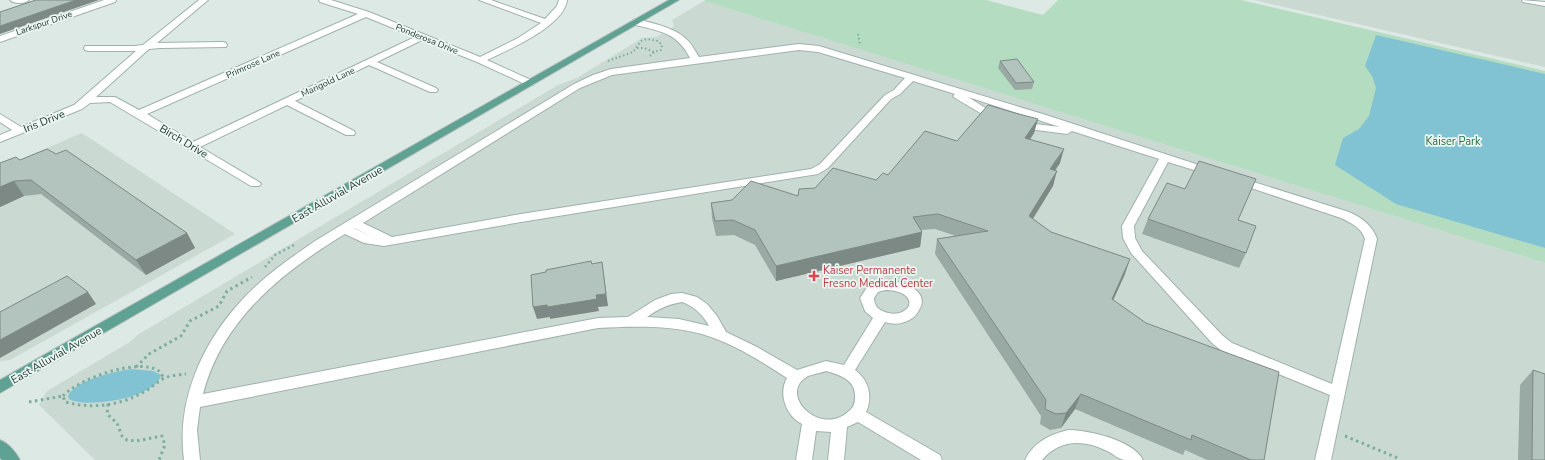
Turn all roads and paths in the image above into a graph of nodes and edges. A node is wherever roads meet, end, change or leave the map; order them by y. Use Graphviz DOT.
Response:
graph roads {
  1 [pos="112,0"];
  2 [pos="204,0"];
  3 [pos="322,0"];
  4 [pos="483,0"];
  5 [pos="563,0"];
  6 [pos="674,0"];
  7 [pos="1526,0"];
  8 [pos="1545,4"];
  9 [pos="366,14"];
  10 [pos="636,22"];
  11 [pos="548,23"];
  12 [pos="858,34"];
  13 [pos="422,37"];
  14 [pos="0,39"];
  15 [pos="223,45"];
  16 [pos="860,45"];
  17 [pos="146,47"];
  18 [pos="88,48"];
  19 [pos="637,48"];
  20 [pos="654,52"];
  21 [pos="480,60"];
  22 [pos="696,61"];
  23 [pos="370,62"];
  24 [pos="906,76"];
  25 [pos="530,83"];
  26 [pos="433,90"];
  27 [pos="112,99"];
  28 [pos="87,100"];
  29 [pos="287,101"];
  30 [pos="139,114"];
  31 [pos="0,117"];
  32 [pos="20,131"];
  33 [pos="350,133"];
  34 [pos="0,139"];
  35 [pos="193,146"];
  36 [pos="1165,158"];
  37 [pos="255,184"];
  38 [pos="349,226"];
  39 [pos="881,317"];
  40 [pos="632,321"];
  41 [pos="721,336"];
  42 [pos="847,372"];
  43 [pos="186,374"];
  44 [pos="797,377"];
  45 [pos="164,378"];
  46 [pos="0,387"];
  47 [pos="1337,392"];
  48 [pos="63,396"];
  49 [pos="29,402"];
  50 [pos="193,402"];
  51 [pos="108,404"];
  52 [pos="857,414"];
  53 [pos="810,422"];
  54 [pos="840,424"];
  55 [pos="1345,436"];
  56 [pos="0,447"];
  57 [pos="1400,459"];
  58 [pos="12,460"];
  59 [pos="159,460"];
  60 [pos="192,460"];
  61 [pos="804,460"];
  62 [pos="836,460"];
  63 [pos="934,460"];
  64 [pos="1033,460"];
  65 [pos="1135,460"];
  66 [pos="1323,460"];
  1 -- 14 [label="street, Larkspur Drive"];
  2 -- 17 [label="street, Iris Drive"];
  3 -- 9 [label="street, Ponderosa Drive"];
  4 -- 11 [label="street"];
  5 -- 11 [label="street"];
  6 -- 10 [label="main road, East Alluvial Avenue"];
  7 -- 8 [label="street"];
  9 -- 13 [label="street, Ponderosa Drive"];
  9 -- 30 [label="street, Primrose Lane"];
  10 -- 22 [label="street"];
  10 -- 25 [label="main road, East Alluvial Avenue"];
  11 -- 21 [label="street"];
  12 -- 16 [label="path"];
  13 -- 21 [label="street, Ponderosa Drive"];
  13 -- 23 [label="street, Marigold Lane"];
  15 -- 17 [label="street"];
  17 -- 18 [label="street"];
  17 -- 28 [label="street, Iris Drive"];
  19 -- 20 [label="path"];
  21 -- 25 [label="street, Ponderosa Drive"];
  22 -- 24 [label="street"];
  22 -- 38 [label="street"];
  23 -- 26 [label="street"];
  23 -- 29 [label="street, Marigold Lane"];
  24 -- 36 [label="street"];
  24 -- 38 [label="street"];
  25 -- 46 [label="main road, East Alluvial Avenue"];
  27 -- 28 [label="street, Iris Drive"];
  27 -- 30 [label="street, Birch Drive"];
  28 -- 32 [label="street, Iris Drive"];
  29 -- 33 [label="street, Marigold Lane"];
  29 -- 35 [label="street, Marigold Lane"];
  30 -- 35 [label="street, Birch Drive"];
  31 -- 32 [label="street"];
  32 -- 34 [label="street, Iris Drive"];
  35 -- 37 [label="street, Birch Drive"];
  36 -- 47 [label="street"];
  36 -- 47 [label="street"];
  38 -- 50 [label="street"];
  39 -- 42 [label="street"];
  40 -- 41 [label="street"];
  40 -- 41 [label="street"];
  40 -- 50 [label="street"];
  41 -- 44 [label="street"];
  42 -- 44 [label="street"];
  42 -- 52 [label="street"];
  43 -- 45 [label="path"];
  44 -- 53 [label="street"];
  45 -- 48 [label="path"];
  45 -- 51 [label="path"];
  47 -- 66 [label="street"];
  48 -- 49 [label="path"];
  48 -- 51 [label="path"];
  50 -- 60 [label="street"];
  51 -- 59 [label="path"];
  52 -- 54 [label="street"];
  52 -- 63 [label="street"];
  53 -- 54 [label="street"];
  53 -- 61 [label="street"];
  54 -- 62 [label="street"];
  55 -- 57 [label="path"];
  56 -- 58 [label="main road"];
  64 -- 65 [label="street"];
}
